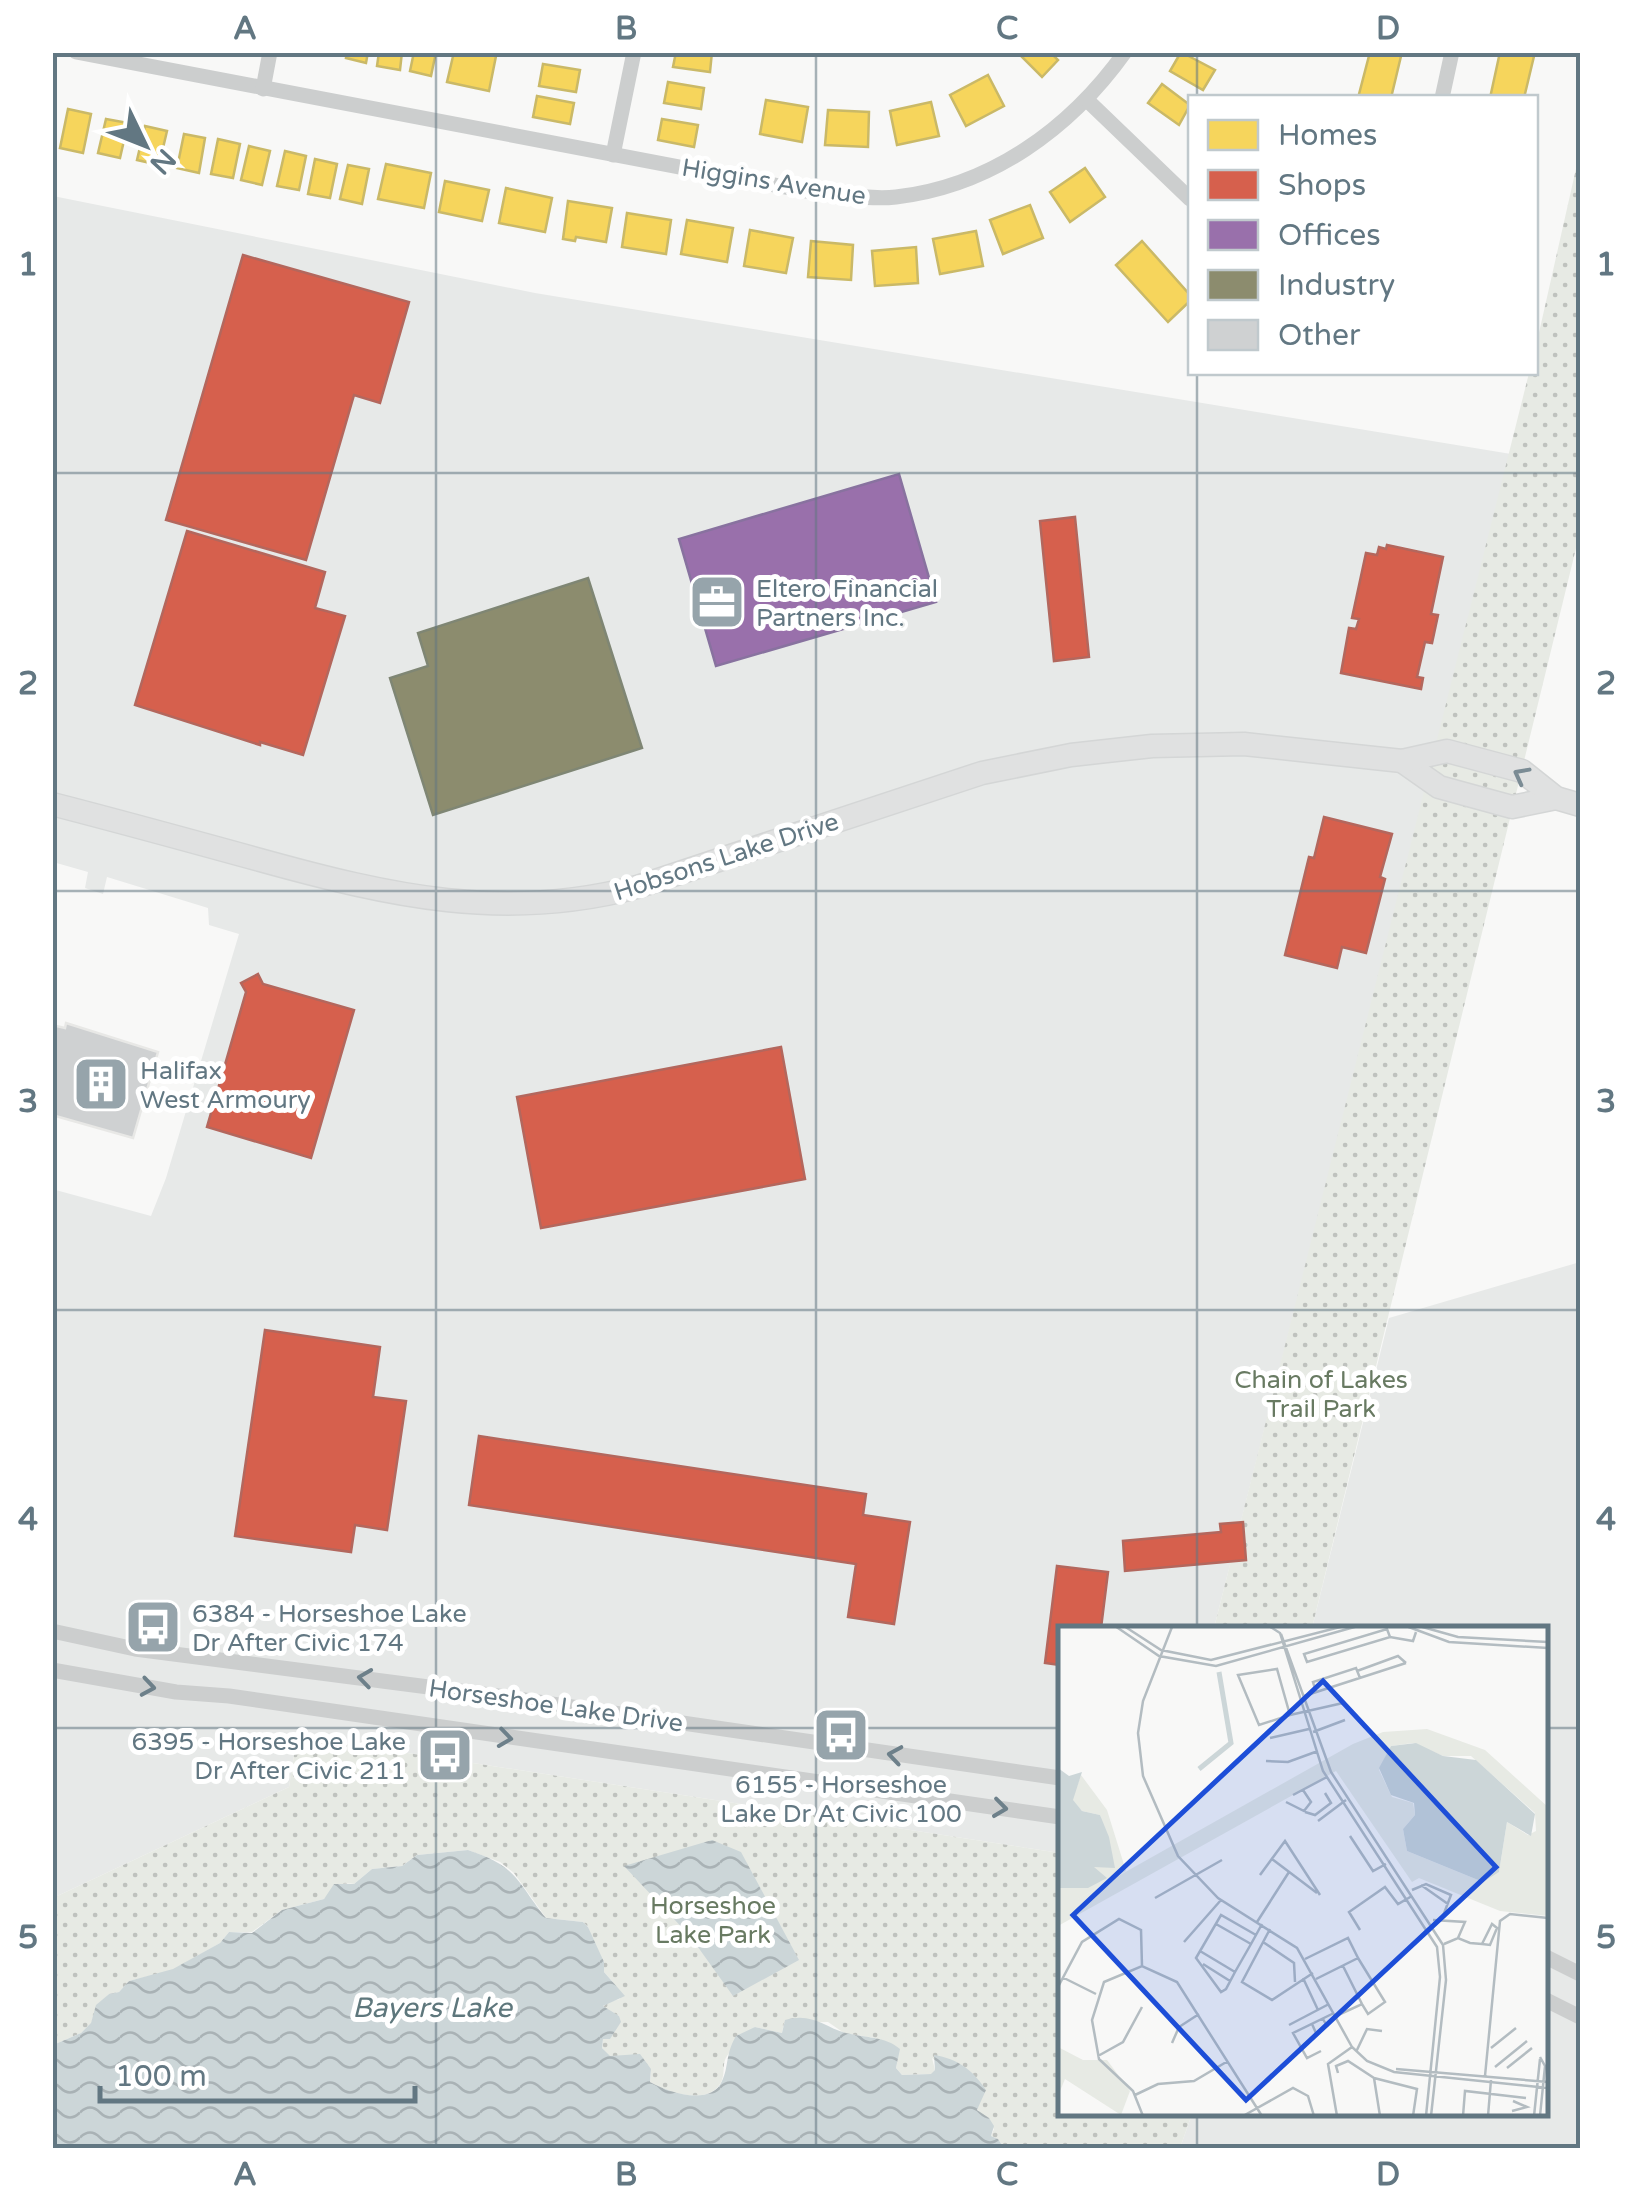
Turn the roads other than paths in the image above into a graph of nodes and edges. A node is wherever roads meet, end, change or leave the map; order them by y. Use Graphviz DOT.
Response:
graph roads {
  1 [pos="76,52"];
  2 [pos="270,52"];
  3 [pos="634,52"];
  4 [pos="1124,52"];
  5 [pos="1452,52"];
  6 [pos="262,89"];
  7 [pos="1443,95"];
  8 [pos="1087,100"];
  9 [pos="613,155"];
  10 [pos="1188,196"];
  11 [pos="1402,760"];
  12 [pos="1556,798"];
  13 [pos="52,804"];
  14 [pos="1580,805"];
  15 [pos="52,1631"];
  16 [pos="52,1670"];
  17 [pos="1058,1778"];
  18 [pos="1058,1816"];
  19 [pos="1548,1958"];
  20 [pos="1580,1974"];
  21 [pos="1548,2001"];
  22 [pos="1580,2017"];
  1 -- 6 [label="street"];
  2 -- 6 [label="street"];
  3 -- 9 [label="street"];
  4 -- 8 [label="street, Higgins Avenue"];
  5 -- 7 [label="street"];
  6 -- 9 [label="street, Higgins Avenue"];
  8 -- 9 [label="street, Higgins Avenue"];
  8 -- 10 [label="street"];
  11 -- 12 [label="street, Hobsons Lake Drive"];
  12 -- 11 [label="street, Hobsons Lake Drive, one-way"];
  11 -- 13 [label="street, Hobsons Lake Drive"];
  12 -- 14 [label="street, Hobsons Lake Drive"];
  17 -- 15 [label="street, Horseshoe Lake Drive, one-way"];
  16 -- 18 [label="street, Horseshoe Lake Drive, one-way"];
  19 -- 20 [label="street"];
  21 -- 22 [label="street"];
}
